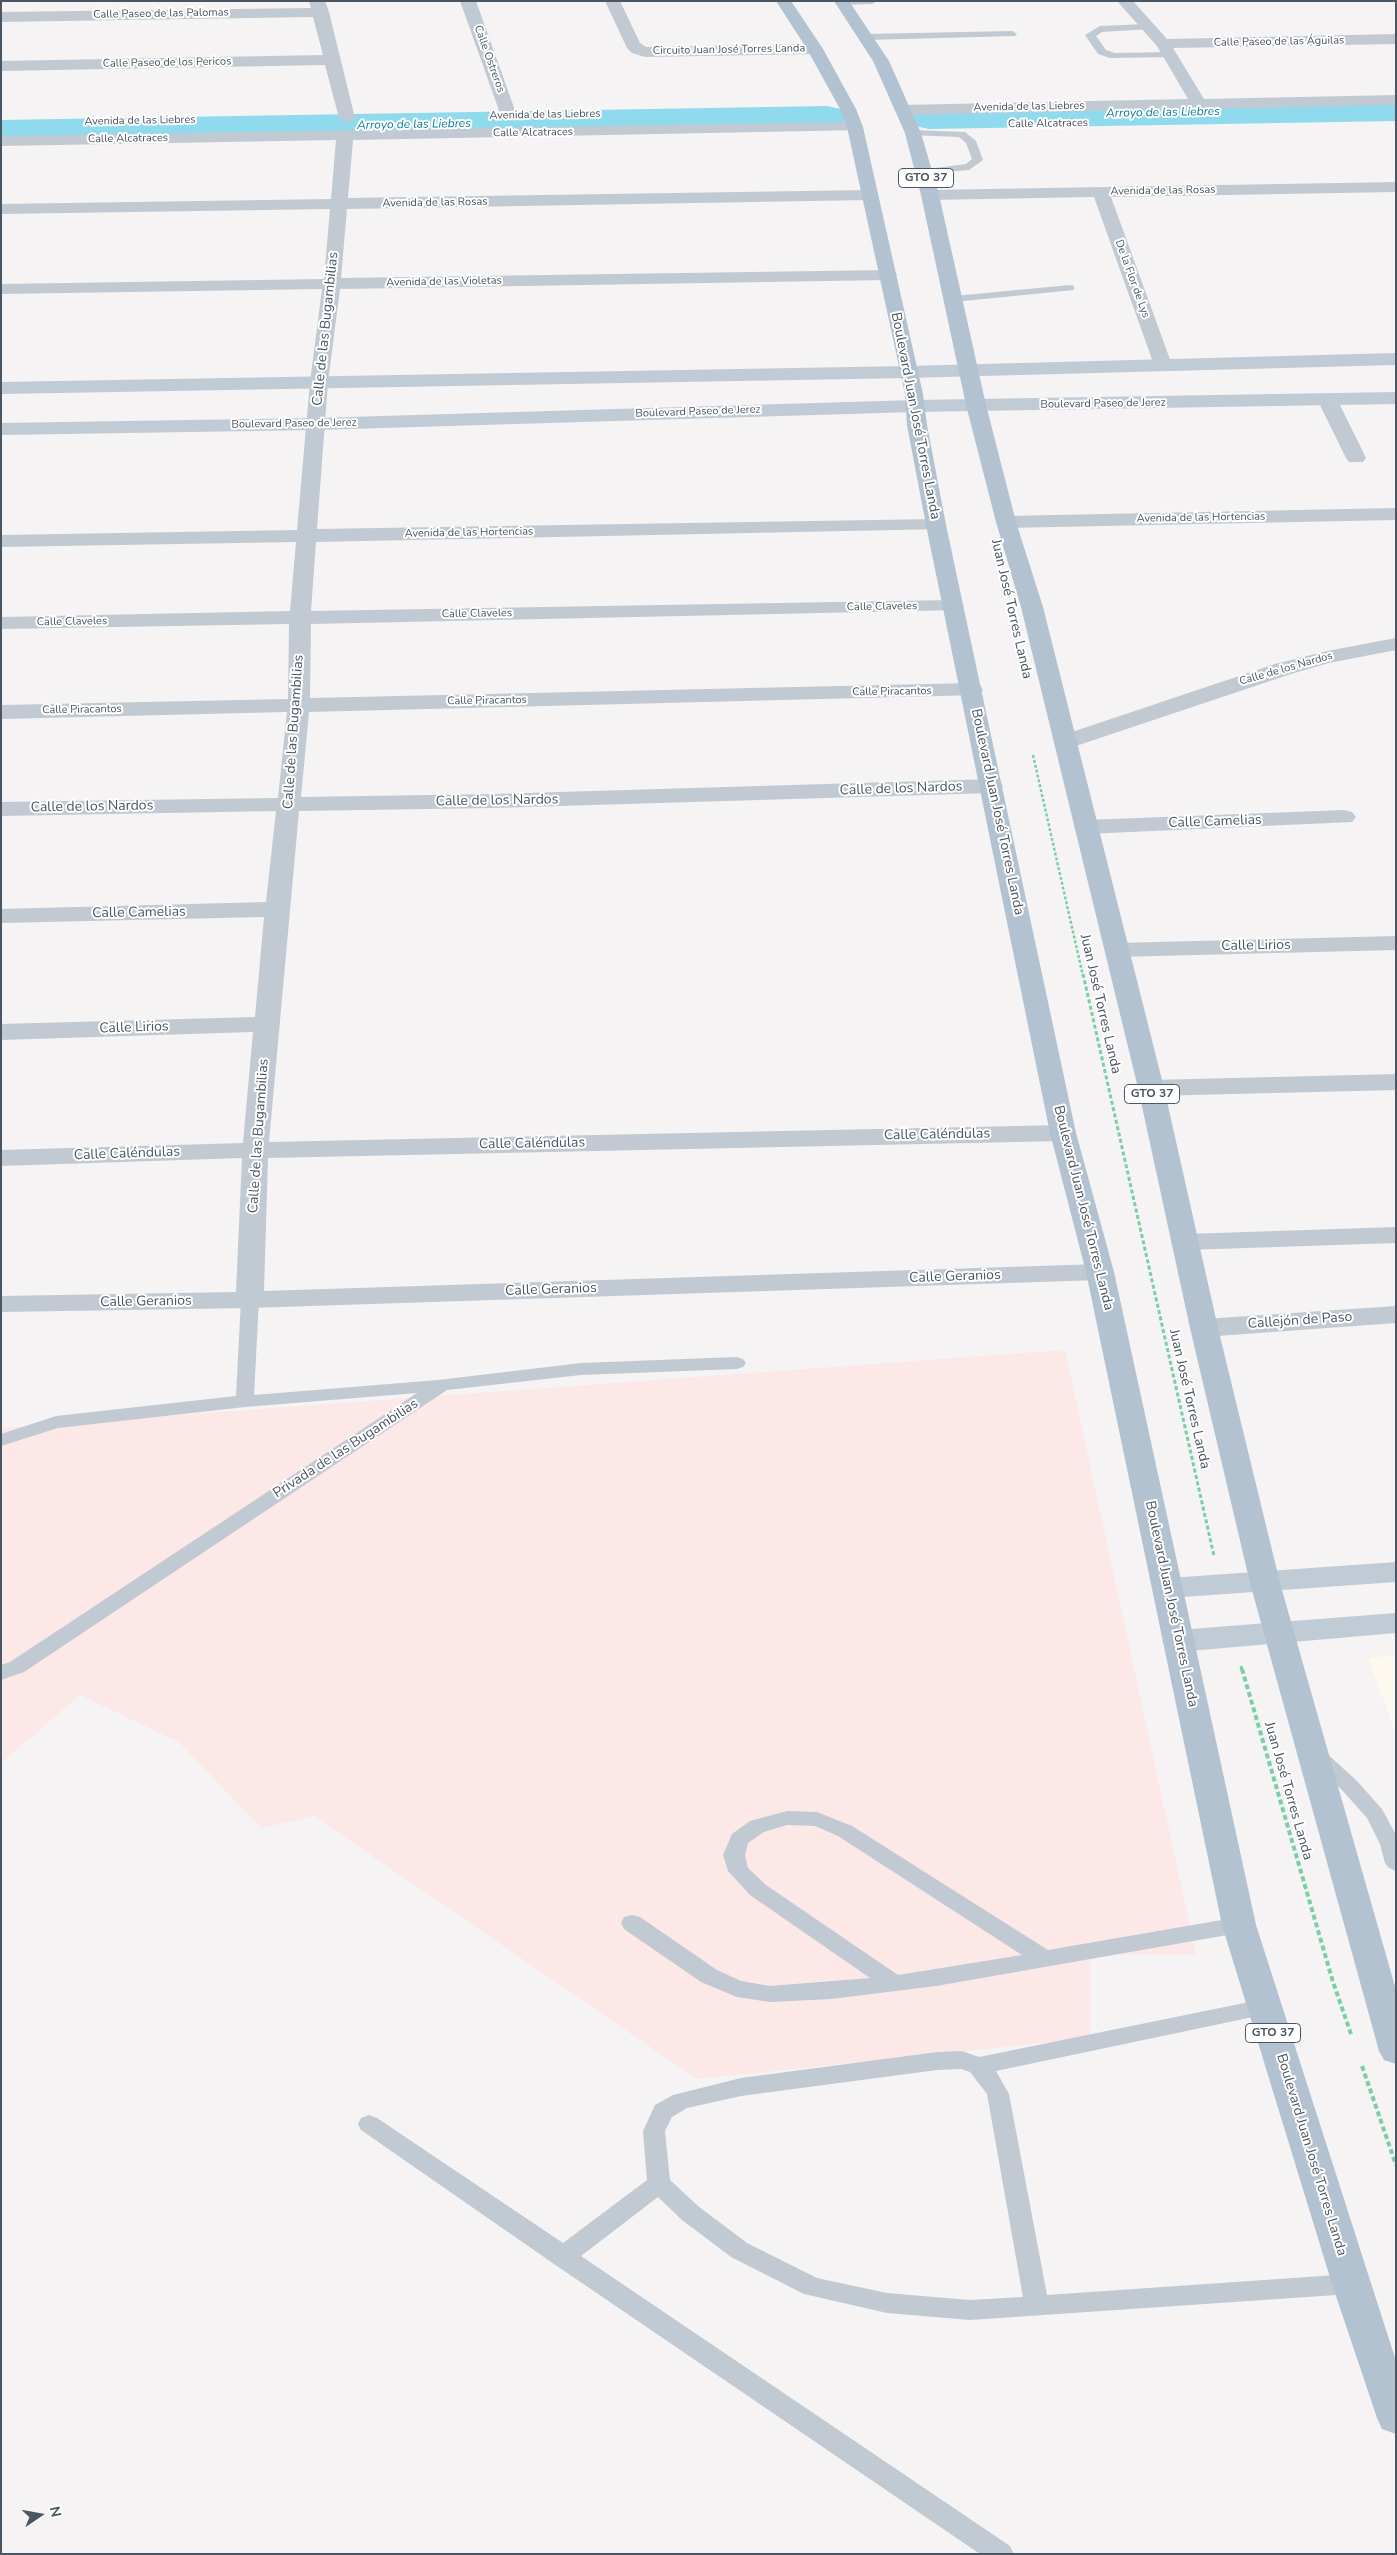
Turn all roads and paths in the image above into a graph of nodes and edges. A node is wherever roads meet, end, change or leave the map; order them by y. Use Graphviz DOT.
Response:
graph roads {
  1 [pos="468,1"];
  2 [pos="612,1"];
  3 [pos="783,1"];
  4 [pos="872,1"];
  5 [pos="1124,1"];
  6 [pos="842,2"];
  7 [pos="319,6"];
  8 [pos="1,17"];
  9 [pos="1147,27"];
  10 [pos="1012,34"];
  11 [pos="866,37"];
  12 [pos="1396,39"];
  13 [pos="815,49"];
  14 [pos="1167,49"];
  15 [pos="333,60"];
  16 [pos="1,66"];
  17 [pos="1396,100"];
  18 [pos="1199,104"];
  19 [pos="848,109"];
  20 [pos="828,110"];
  21 [pos="902,110"];
  22 [pos="490,116"];
  23 [pos="509,116"];
  24 [pos="529,116"];
  25 [pos="328,118"];
  26 [pos="347,118"];
  27 [pos="366,118"];
  28 [pos="980,125"];
  29 [pos="855,127"];
  30 [pos="912,130"];
  31 [pos="345,136"];
  32 [pos="1,141"];
  33 [pos="924,172"];
  34 [pos="1396,187"];
  35 [pos="1101,192"];
  36 [pos="869,195"];
  37 [pos="930,195"];
  38 [pos="340,204"];
  39 [pos="1,209"];
  40 [pos="888,274"];
  41 [pos="332,284"];
  42 [pos="1070,288"];
  43 [pos="1,289"];
  44 [pos="954,299"];
  45 [pos="1396,359"];
  46 [pos="1163,365"];
  47 [pos="969,371"];
  48 [pos="908,372"];
  49 [pos="485,379"];
  50 [pos="319,382"];
  51 [pos="1,388"];
  52 [pos="1396,398"];
  53 [pos="1327,399"];
  54 [pos="915,406"];
  55 [pos="976,406"];
  56 [pos="463,419"];
  57 [pos="316,424"];
  58 [pos="1,429"];
  59 [pos="1356,458"];
  60 [pos="1396,514"];
  61 [pos="1006,522"];
  62 [pos="936,525"];
  63 [pos="307,537"];
  64 [pos="1,541"];
  65 [pos="953,606"];
  66 [pos="300,618"];
  67 [pos="1,623"];
  68 [pos="1396,644"];
  69 [pos="972,690"];
  70 [pos="299,706"];
  71 [pos="1,712"];
  72 [pos="1065,742"];
  73 [pos="1032,747"];
  74 [pos="992,786"];
  75 [pos="289,803"];
  76 [pos="1,809"];
  77 [pos="1344,817"];
  78 [pos="1086,827"];
  79 [pos="276,909"];
  80 [pos="1,916"];
  81 [pos="1396,943"];
  82 [pos="1117,950"];
  83 [pos="267,1024"];
  84 [pos="1,1032"];
  85 [pos="1396,1082"];
  86 [pos="1151,1088"];
  87 [pos="1063,1133"];
  88 [pos="255,1150"];
  89 [pos="1,1158"];
  90 [pos="1396,1235"];
  91 [pos="1186,1242"];
  92 [pos="1100,1272"];
  93 [pos="250,1300"];
  94 [pos="1,1304"];
  95 [pos="1396,1314"];
  96 [pos="1204,1328"];
  97 [pos="736,1363"];
  98 [pos="442,1385"];
  99 [pos="245,1401"];
  100 [pos="1,1440"];
  101 [pos="1396,1572"];
  102 [pos="1265,1583"];
  103 [pos="1221,1585"];
  104 [pos="1169,1588"];
  105 [pos="1396,1623"];
  106 [pos="1279,1634"];
  107 [pos="1233,1638"];
  108 [pos="1178,1641"];
  109 [pos="1,1673"];
  110 [pos="1310,1749"];
  111 [pos="1396,1863"];
  112 [pos="632,1923"];
  113 [pos="1239,1924"];
  114 [pos="1044,1958"];
  115 [pos="894,1984"];
  116 [pos="1264,2007"];
  117 [pos="1352,2037"];
  118 [pos="1396,2051"];
  119 [pos="1361,2064"];
  120 [pos="978,2066"];
  121 [pos="369,2124"];
  122 [pos="1396,2165"];
  123 [pos="659,2184"];
  124 [pos="562,2256"];
  125 [pos="1351,2284"];
  126 [pos="1036,2306"];
  127 [pos="1396,2418"];
  128 [pos="1001,2554"];
  1 -- 23 [label="street, Calle Ostreros"];
  2 -- 13 [label="street, Circuito Juan José Torres Landa"];
  3 -- 13 [label="main road, Boulevard Juan José Torres Landa / GTO 37"];
  4 -- 6 [label="lane"];
  5 -- 9 [label="street"];
  6 -- 11 [label="main road, GTO 37"];
  7 -- 8 [label="street, Calle Paseo de las Palomas"];
  7 -- 15 [label="street"];
  9 -- 14 [label="street"];
  9 -- 14 [label="lane"];
  10 -- 11 [label="lane"];
  11 -- 21 [label="main road, GTO 37"];
  12 -- 14 [label="street, Calle Paseo de las Águilas"];
  13 -- 19 [label="main road, Boulevard Juan José Torres Landa / GTO 37"];
  14 -- 18 [label="street"];
  15 -- 16 [label="street, Calle Paseo de los Pericos"];
  15 -- 26 [label="street"];
  17 -- 18 [label="street, Avenida de las Liebres"];
  18 -- 21 [label="street, Avenida de las Liebres"];
  19 -- 20 [label="street"];
  19 -- 29 [label="main road, Boulevard Juan José Torres Landa / GTO 37"];
  21 -- 30 [label="main road, GTO 37"];
  22 -- 23 [label="street, Avenida de las Liebres"];
  23 -- 24 [label="street, Avenida de las Liebres"];
  25 -- 26 [label="street"];
  26 -- 27 [label="street"];
  28 -- 30 [label="street"];
  29 -- 31 [label="street, Calle Alcatraces"];
  29 -- 36 [label="main road, Boulevard Juan José Torres Landa / GTO 37"];
  30 -- 33 [label="main road, GTO 37"];
  30 -- 33 [label="lane"];
  31 -- 32 [label="street, Calle Alcatraces"];
  31 -- 38 [label="street, Calle de las Bugambilias"];
  33 -- 37 [label="main road, GTO 37"];
  34 -- 35 [label="street, Avenida de las Rosas"];
  35 -- 37 [label="street, Avenida de las Rosas"];
  35 -- 46 [label="street, De la Flor de Lys"];
  36 -- 38 [label="street, Avenida de las Rosas"];
  36 -- 40 [label="main road, Boulevard Juan José Torres Landa / GTO 37"];
  37 -- 44 [label="main road, GTO 37"];
  38 -- 39 [label="street, Avenida de las Rosas"];
  38 -- 41 [label="street, Calle de las Bugambilias"];
  40 -- 41 [label="street, Avenida de las Violetas"];
  40 -- 48 [label="main road, Boulevard Juan José Torres Landa / GTO 37"];
  41 -- 43 [label="street, Avenida de las Violetas"];
  41 -- 50 [label="street, Calle de las Bugambilias"];
  42 -- 44 [label="lane"];
  44 -- 47 [label="main road, GTO 37"];
  45 -- 46 [label="main road"];
  46 -- 47 [label="main road"];
  47 -- 48 [label="main road"];
  47 -- 55 [label="main road, GTO 37"];
  48 -- 49 [label="main road"];
  48 -- 54 [label="main road, Boulevard Juan José Torres Landa / GTO 37"];
  49 -- 50 [label="main road"];
  49 -- 56 [label="main road"];
  50 -- 51 [label="main road"];
  50 -- 57 [label="street, Calle de las Bugambilias"];
  52 -- 53 [label="main road, Boulevard Paseo de Jerez"];
  53 -- 55 [label="main road, Boulevard Paseo de Jerez"];
  53 -- 59 [label="street"];
  54 -- 55 [label="main road, Boulevard Paseo de Jerez"];
  54 -- 56 [label="main road, Boulevard Paseo de Jerez"];
  54 -- 62 [label="main road, Boulevard Juan José Torres Landa / GTO 37"];
  55 -- 61 [label="main road, GTO 37"];
  56 -- 57 [label="main road, Boulevard Paseo de Jerez"];
  57 -- 58 [label="main road, Boulevard Paseo de Jerez"];
  57 -- 63 [label="street, Calle de las Bugambilias"];
  60 -- 61 [label="street, Avenida de las Hortencias"];
  61 -- 72 [label="main road, GTO 37"];
  62 -- 63 [label="street, Avenida de las Hortencias"];
  62 -- 65 [label="main road, Boulevard Juan José Torres Landa / GTO 37"];
  63 -- 64 [label="street, Avenida de las Hortencias"];
  63 -- 66 [label="street, Calle de las Bugambilias"];
  65 -- 66 [label="street, Calle Claveles"];
  65 -- 69 [label="main road, Boulevard Juan José Torres Landa / GTO 37"];
  66 -- 67 [label="street, Calle Claveles"];
  66 -- 70 [label="street, Calle de las Bugambilias"];
  68 -- 72 [label="street, Calle de los Nardos"];
  69 -- 70 [label="street, Calle Piracantos"];
  69 -- 74 [label="main road, Boulevard Juan José Torres Landa / GTO 37"];
  70 -- 71 [label="street, Calle Piracantos"];
  70 -- 75 [label="street, Calle de las Bugambilias"];
  72 -- 78 [label="main road, GTO 37"];
  73 -- 103 [label="path, Juan José Torres Landa"];
  74 -- 75 [label="street, Calle de los Nardos"];
  74 -- 87 [label="main road, Boulevard Juan José Torres Landa / GTO 37"];
  75 -- 76 [label="street, Calle de los Nardos"];
  75 -- 79 [label="street, Calle de las Bugambilias"];
  77 -- 78 [label="street, Calle Camelias"];
  78 -- 82 [label="main road, GTO 37"];
  79 -- 80 [label="street, Calle Camelias"];
  79 -- 83 [label="street, Calle de las Bugambilias"];
  81 -- 82 [label="street, Calle Lirios"];
  82 -- 86 [label="main road, GTO 37"];
  83 -- 84 [label="street, Calle Lirios"];
  83 -- 88 [label="street, Calle de las Bugambilias"];
  85 -- 86 [label="street"];
  86 -- 91 [label="main road, GTO 37"];
  87 -- 88 [label="street, Calle Caléndulas"];
  87 -- 92 [label="main road, Boulevard Juan José Torres Landa / GTO 37"];
  88 -- 89 [label="street, Calle Caléndulas"];
  88 -- 93 [label="street, Calle de las Bugambilias"];
  90 -- 91 [label="street"];
  91 -- 96 [label="main road, GTO 37"];
  92 -- 93 [label="street, Calle Geranios"];
  92 -- 104 [label="main road, Boulevard Juan José Torres Landa / GTO 37"];
  93 -- 94 [label="street, Calle Geranios"];
  93 -- 99 [label="lane"];
  95 -- 96 [label="street, Callejón de Paso"];
  96 -- 102 [label="main road, GTO 37"];
  97 -- 98 [label="lane, Privada de las Bugambilias"];
  98 -- 99 [label="lane"];
  98 -- 109 [label="lane, Privada de las Bugambilias"];
  99 -- 100 [label="lane"];
  101 -- 102 [label="main road"];
  102 -- 103 [label="main road"];
  102 -- 106 [label="main road, GTO 37"];
  103 -- 104 [label="main road"];
  104 -- 108 [label="main road, Boulevard Juan José Torres Landa / GTO 37"];
  105 -- 106 [label="main road"];
  106 -- 107 [label="main road"];
  106 -- 110 [label="main road, GTO 37"];
  107 -- 108 [label="main road"];
  107 -- 117 [label="path, Juan José Torres Landa"];
  108 -- 113 [label="main road, Boulevard Juan José Torres Landa / GTO 37"];
  110 -- 111 [label="lane"];
  110 -- 118 [label="main road, GTO 37"];
  112 -- 115 [label="lane"];
  113 -- 114 [label="lane"];
  113 -- 116 [label="main road, Boulevard Juan José Torres Landa / GTO 37"];
  114 -- 115 [label="lane"];
  114 -- 115 [label="lane"];
  116 -- 120 [label="lane"];
  116 -- 125 [label="main road, Boulevard Juan José Torres Landa / GTO 37"];
  119 -- 122 [label="path"];
  120 -- 123 [label="lane"];
  120 -- 126 [label="lane"];
  121 -- 124 [label="lane"];
  123 -- 124 [label="lane"];
  123 -- 126 [label="lane"];
  124 -- 128 [label="lane"];
  125 -- 126 [label="lane"];
  125 -- 127 [label="main road, Boulevard Juan José Torres Landa / GTO 37"];
}
